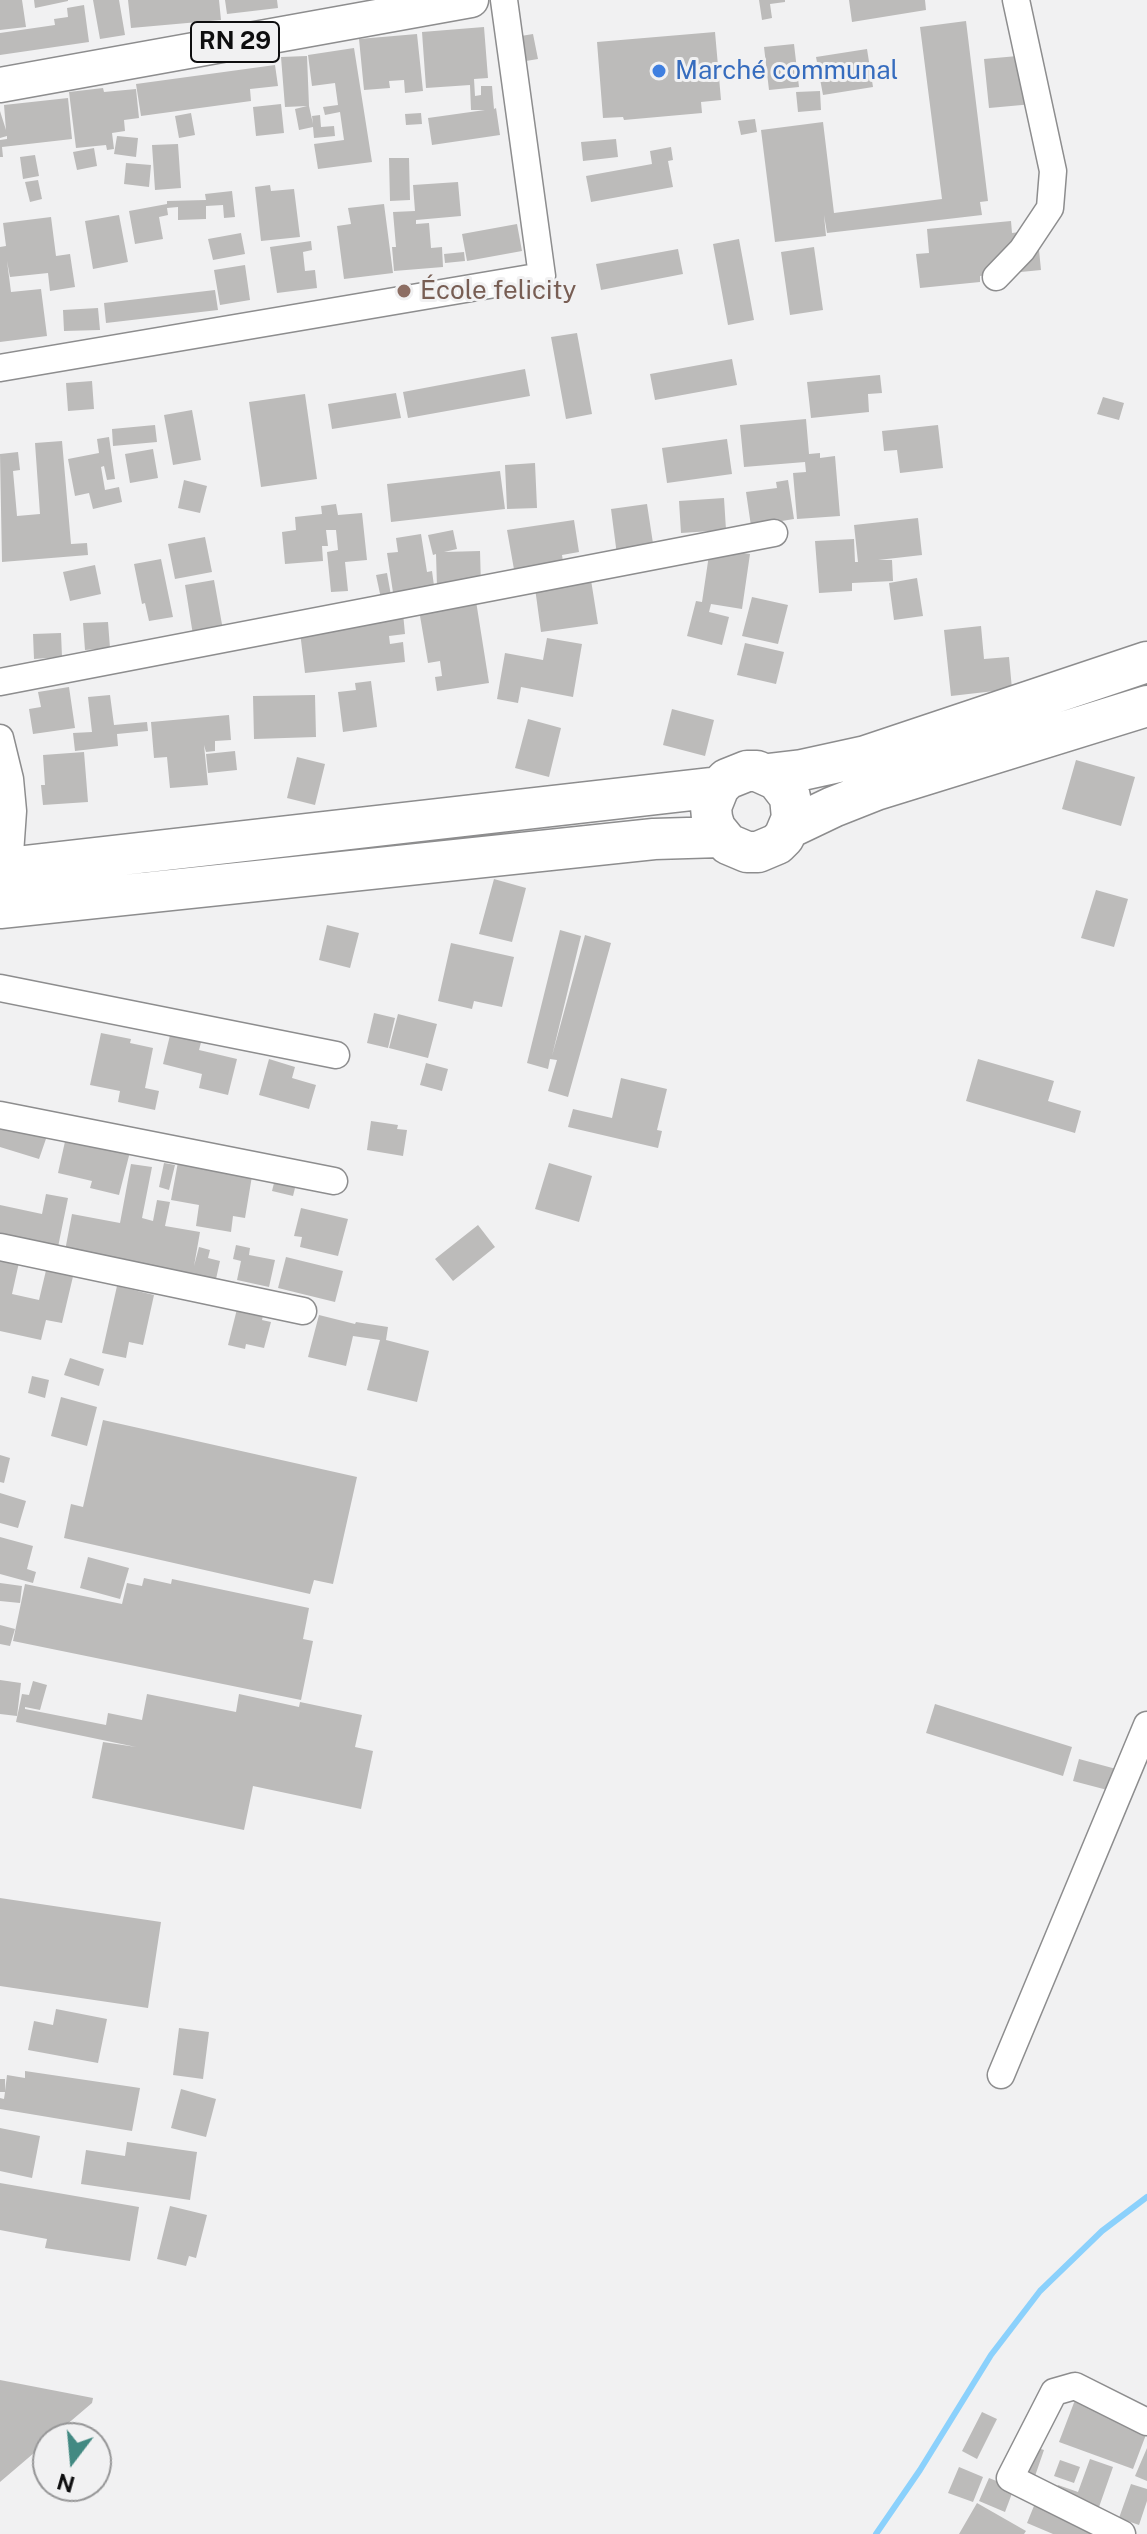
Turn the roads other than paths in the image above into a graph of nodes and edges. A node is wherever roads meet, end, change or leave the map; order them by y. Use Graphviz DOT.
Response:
graph roads {
  1 [pos="471,0"];
  2 [pos="504,0"];
  3 [pos="1016,0"];
  4 [pos="0,85"];
  5 [pos="996,277"];
  6 [pos="0,368"];
  7 [pos="774,533"];
  8 [pos="1147,662"];
  9 [pos="0,682"];
  10 [pos="1147,706"];
  11 [pos="0,738"];
  12 [pos="768,774"];
  13 [pos="719,787"];
  14 [pos="789,828"];
  15 [pos="721,837"];
  16 [pos="5,868"];
  17 [pos="0,908"];
  18 [pos="0,988"];
  19 [pos="336,1055"];
  20 [pos="0,1115"];
  21 [pos="334,1181"];
  22 [pos="0,1247"];
  23 [pos="303,1311"];
  24 [pos="1147,1725"];
  25 [pos="1001,2075"];
  26 [pos="1147,2422"];
  27 [pos="1122,2534"];
  1 -- 4 [label="main road, RN 29"];
  2 -- 6 [label="street"];
  3 -- 5 [label="street"];
  7 -- 9 [label="street"];
  8 -- 12 [label="highway"];
  10 -- 14 [label="highway"];
  11 -- 16 [label="street"];
  12 -- 13 [label="highway"];
  12 -- 14 [label="highway"];
  13 -- 15 [label="highway"];
  13 -- 16 [label="highway"];
  14 -- 15 [label="highway"];
  15 -- 17 [label="highway"];
  18 -- 19 [label="street"];
  20 -- 21 [label="street"];
  22 -- 23 [label="street"];
  24 -- 25 [label="street"];
  26 -- 27 [label="street"];
}
